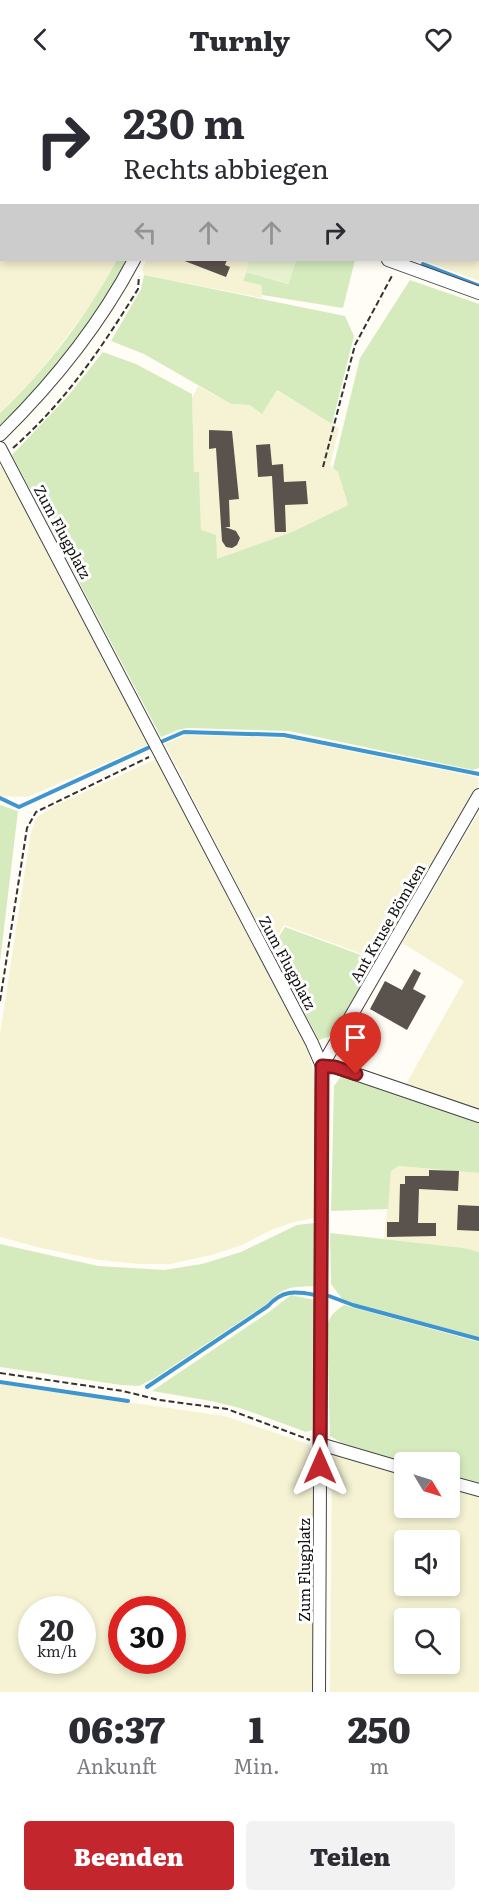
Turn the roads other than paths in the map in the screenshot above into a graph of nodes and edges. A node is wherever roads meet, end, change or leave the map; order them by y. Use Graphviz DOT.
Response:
graph roads {
  1 [pos="393,261"];
  2 [pos="137,265"];
  3 [pos="479,293"];
  4 [pos="0,435"];
  5 [pos="3,452"];
  6 [pos="479,795"];
  7 [pos="322,1066"];
  8 [pos="479,1116"];
  9 [pos="320,1444"];
  10 [pos="394,1466"];
  11 [pos="460,1485"];
  12 [pos="479,1490"];
  13 [pos="319,1692"];
  1 -- 3 [label="street"];
  2 -- 4 [label="street"];
  5 -- 7 [label="street, Zum Flugplatz"];
  6 -- 7 [label="street, Ant Kruse Bömken"];
  7 -- 8 [label="street"];
  7 -- 9 [label="street, Zum Flugplatz"];
  9 -- 10 [label="street"];
  9 -- 13 [label="street, Zum Flugplatz"];
  11 -- 12 [label="street"];
}
